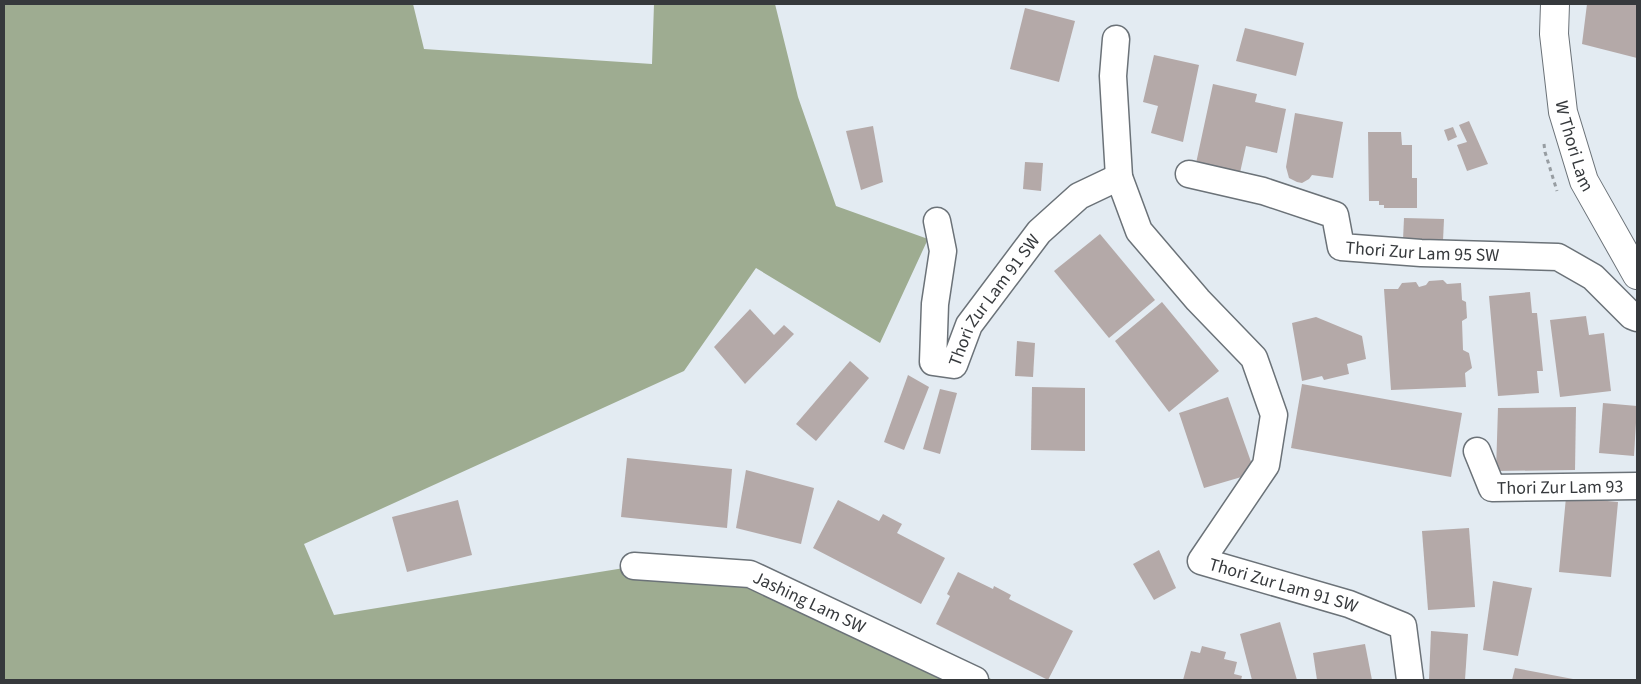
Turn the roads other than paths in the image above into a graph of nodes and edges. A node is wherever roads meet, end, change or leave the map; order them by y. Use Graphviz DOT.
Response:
graph roads {
  1 [pos="1555,4"];
  2 [pos="1116,39"];
  3 [pos="1189,174"];
  4 [pos="1119,178"];
  5 [pos="937,221"];
  6 [pos="1637,275"];
  7 [pos="1637,318"];
  8 [pos="1477,451"];
  9 [pos="1637,486"];
  10 [pos="634,566"];
  11 [pos="975,680"];
  12 [pos="1410,680"];
  1 -- 6 [label="main road, W Thori Lam"];
  2 -- 4 [label="street, Thori Zur Lam 91 SW"];
  3 -- 7 [label="street, Thori Zur Lam 95 SW"];
  4 -- 5 [label="street, Thori Zur Lam 91 SW"];
  4 -- 12 [label="street, Thori Zur Lam 91 SW"];
  8 -- 9 [label="street, Thori Zur Lam 93"];
  10 -- 11 [label="street, Jashing Lam SW"];
}
